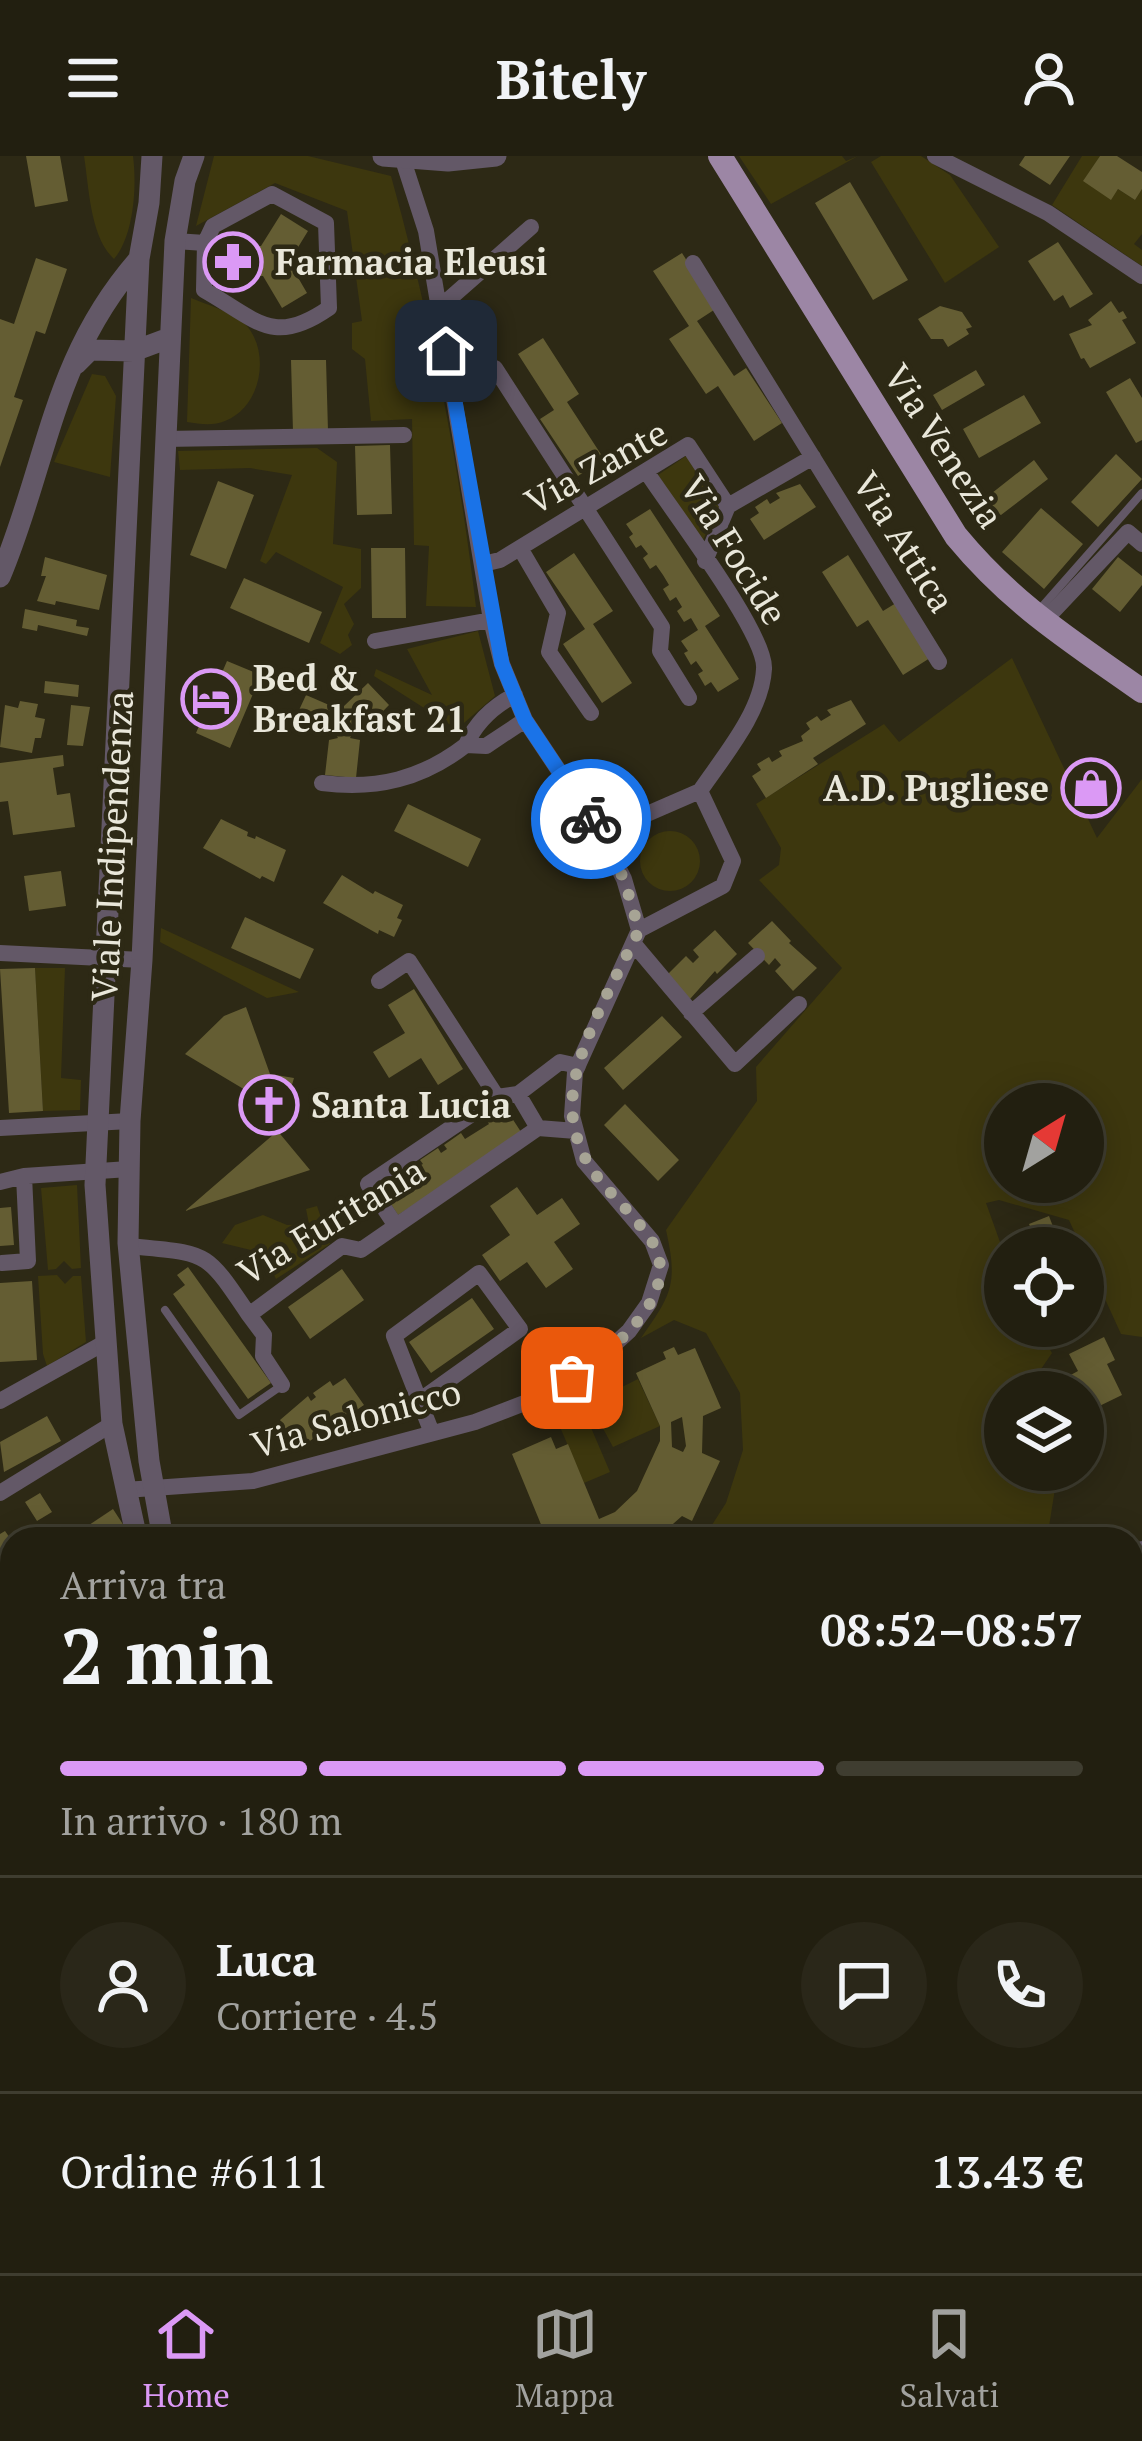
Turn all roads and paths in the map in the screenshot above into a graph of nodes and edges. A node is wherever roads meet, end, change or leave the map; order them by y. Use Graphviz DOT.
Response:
graph roads {
  1 [pos="152,156"];
  2 [pos="194,156"];
  3 [pos="496,156"];
  4 [pos="701,156"];
  5 [pos="720,156"];
  6 [pos="935,156"];
  7 [pos="393,158"];
  8 [pos="740,192"];
  9 [pos="531,227"];
  10 [pos="175,241"];
  11 [pos="205,242"];
  12 [pos="139,259"];
  13 [pos="693,263"];
  14 [pos="1142,276"];
  15 [pos="439,308"];
  16 [pos="169,338"];
  17 [pos="102,350"];
  18 [pos="134,352"];
  19 [pos="495,368"];
  20 [pos="72,369"];
  21 [pos="133,378"];
  22 [pos="404,435"];
  23 [pos="164,439"];
  24 [pos="813,457"];
  25 [pos="646,471"];
  26 [pos="1142,493"];
  27 [pos="728,506"];
  28 [pos="584,509"];
  29 [pos="1142,544"];
  30 [pos="520,548"];
  31 [pos="705,561"];
  32 [pos="483,564"];
  33 [pos="1,580"];
  34 [pos="1039,619"];
  35 [pos="491,620"];
  36 [pos="375,641"];
  37 [pos="939,662"];
  38 [pos="1142,691"];
  39 [pos="515,695"];
  40 [pos="689,698"];
  41 [pos="591,713"];
  42 [pos="525,720"];
  43 [pos="466,745"];
  44 [pos="322,783"];
  45 [pos="700,791"];
  46 [pos="601,834"];
  47 [pos="636,936"];
  48 [pos="0,952"];
  49 [pos="106,956"];
  50 [pos="757,956"];
  51 [pos="142,960"];
  52 [pos="379,981"];
  53 [pos="800,1004"];
  54 [pos="691,1012"];
  55 [pos="578,1066"];
  56 [pos="518,1094"];
  57 [pos="497,1097"];
  58 [pos="130,1121"];
  59 [pos="99,1123"];
  60 [pos="0,1128"];
  61 [pos="538,1128"];
  62 [pos="576,1131"];
  63 [pos="129,1169"];
  64 [pos="96,1171"];
  65 [pos="24,1176"];
  66 [pos="0,1182"];
  67 [pos="396,1226"];
  68 [pos="129,1246"];
  69 [pos="2,1263"];
  70 [pos="165,1310"];
  71 [pos="249,1315"];
  72 [pos="106,1342"];
  73 [pos="282,1385"];
  74 [pos="0,1401"];
  75 [pos="419,1401"];
  76 [pos="112,1424"];
  77 [pos="432,1433"];
  78 [pos="154,1488"];
  79 [pos="125,1490"];
  80 [pos="0,1493"];
  81 [pos="134,1527"];
  82 [pos="161,1527"];
  1 -- 12 [label="street, Viale Indipendenza"];
  2 -- 10 [label="street, Viale Indipendenza"];
  3 -- 7 [label="street"];
  4 -- 8 [label="main road"];
  5 -- 8 [label="main road"];
  6 -- 14 [label="street"];
  7 -- 15 [label="street"];
  8 -- 34 [label="main road, Via Venezia"];
  9 -- 15 [label="street"];
  10 -- 11 [label="street"];
  10 -- 16 [label="street, Viale Indipendenza"];
  11 -- 11 [label="street"];
  12 -- 18 [label="street, Viale Indipendenza"];
  12 -- 20 [label="street"];
  13 -- 24 [label="street, Via Attica"];
  15 -- 32 [label="street"];
  16 -- 18 [label="street"];
  16 -- 23 [label="street, Viale Indipendenza"];
  17 -- 18 [label="street"];
  17 -- 20 [label="street"];
  17 -- 21 [label="street"];
  18 -- 21 [label="street, Viale Indipendenza"];
  19 -- 28 [label="street"];
  20 -- 33 [label="street"];
  21 -- 49 [label="street, Viale Indipendenza"];
  22 -- 23 [label="street"];
  23 -- 51 [label="street, Viale Indipendenza"];
  24 -- 27 [label="street, Via Attica"];
  24 -- 37 [label="street, Via Attica"];
  25 -- 27 [label="street, Via Zante"];
  25 -- 28 [label="street, Via Zante"];
  25 -- 31 [label="street, Via Focide"];
  26 -- 34 [label="lane"];
  27 -- 31 [label="street"];
  28 -- 30 [label="street, Via Zante"];
  28 -- 40 [label="street"];
  29 -- 34 [label="street"];
  30 -- 32 [label="street, Via Zante"];
  30 -- 41 [label="street"];
  31 -- 45 [label="street, Via Focide"];
  32 -- 35 [label="street"];
  34 -- 38 [label="main road, Via Venezia"];
  35 -- 36 [label="street"];
  35 -- 39 [label="street"];
  39 -- 42 [label="street"];
  39 -- 43 [label="street"];
  42 -- 43 [label="street"];
  42 -- 46 [label="street"];
  43 -- 44 [label="street"];
  45 -- 46 [label="street"];
  45 -- 47 [label="street"];
  46 -- 47 [label="street"];
  47 -- 54 [label="street"];
  47 -- 55 [label="street, Via Salonicco"];
  48 -- 49 [label="street"];
  49 -- 51 [label="street"];
  49 -- 59 [label="street, Viale Indipendenza"];
  50 -- 54 [label="street"];
  51 -- 58 [label="street, Viale Indipendenza"];
  52 -- 57 [label="street"];
  53 -- 54 [label="street"];
  55 -- 56 [label="street"];
  55 -- 62 [label="street, Via Salonicco"];
  56 -- 57 [label="street"];
  56 -- 61 [label="street"];
  57 -- 67 [label="street"];
  58 -- 59 [label="street"];
  58 -- 63 [label="street, Viale Indipendenza"];
  59 -- 60 [label="street"];
  59 -- 64 [label="street, Viale Indipendenza"];
  61 -- 62 [label="street"];
  61 -- 67 [label="street, Via Euritania"];
  62 -- 77 [label="street, Via Salonicco"];
  63 -- 64 [label="street"];
  63 -- 68 [label="street, Viale Indipendenza"];
  64 -- 65 [label="street"];
  64 -- 72 [label="street, Viale Indipendenza"];
  65 -- 66 [label="street"];
  65 -- 69 [label="street"];
  67 -- 71 [label="street, Via Euritania"];
  68 -- 71 [label="street, Via Euritania"];
  68 -- 78 [label="street, Viale Indipendenza"];
  70 -- 73 [label="lane"];
  71 -- 73 [label="street"];
  72 -- 74 [label="street"];
  72 -- 76 [label="street, Viale Indipendenza"];
  75 -- 75 [label="street"];
  75 -- 77 [label="street"];
  76 -- 79 [label="street, Viale Indipendenza"];
  76 -- 80 [label="street"];
  77 -- 78 [label="street, Via Salonicco"];
  78 -- 79 [label="street, Via Salonicco"];
  78 -- 82 [label="street, Viale Indipendenza"];
  79 -- 81 [label="street, Viale Indipendenza"];
}
